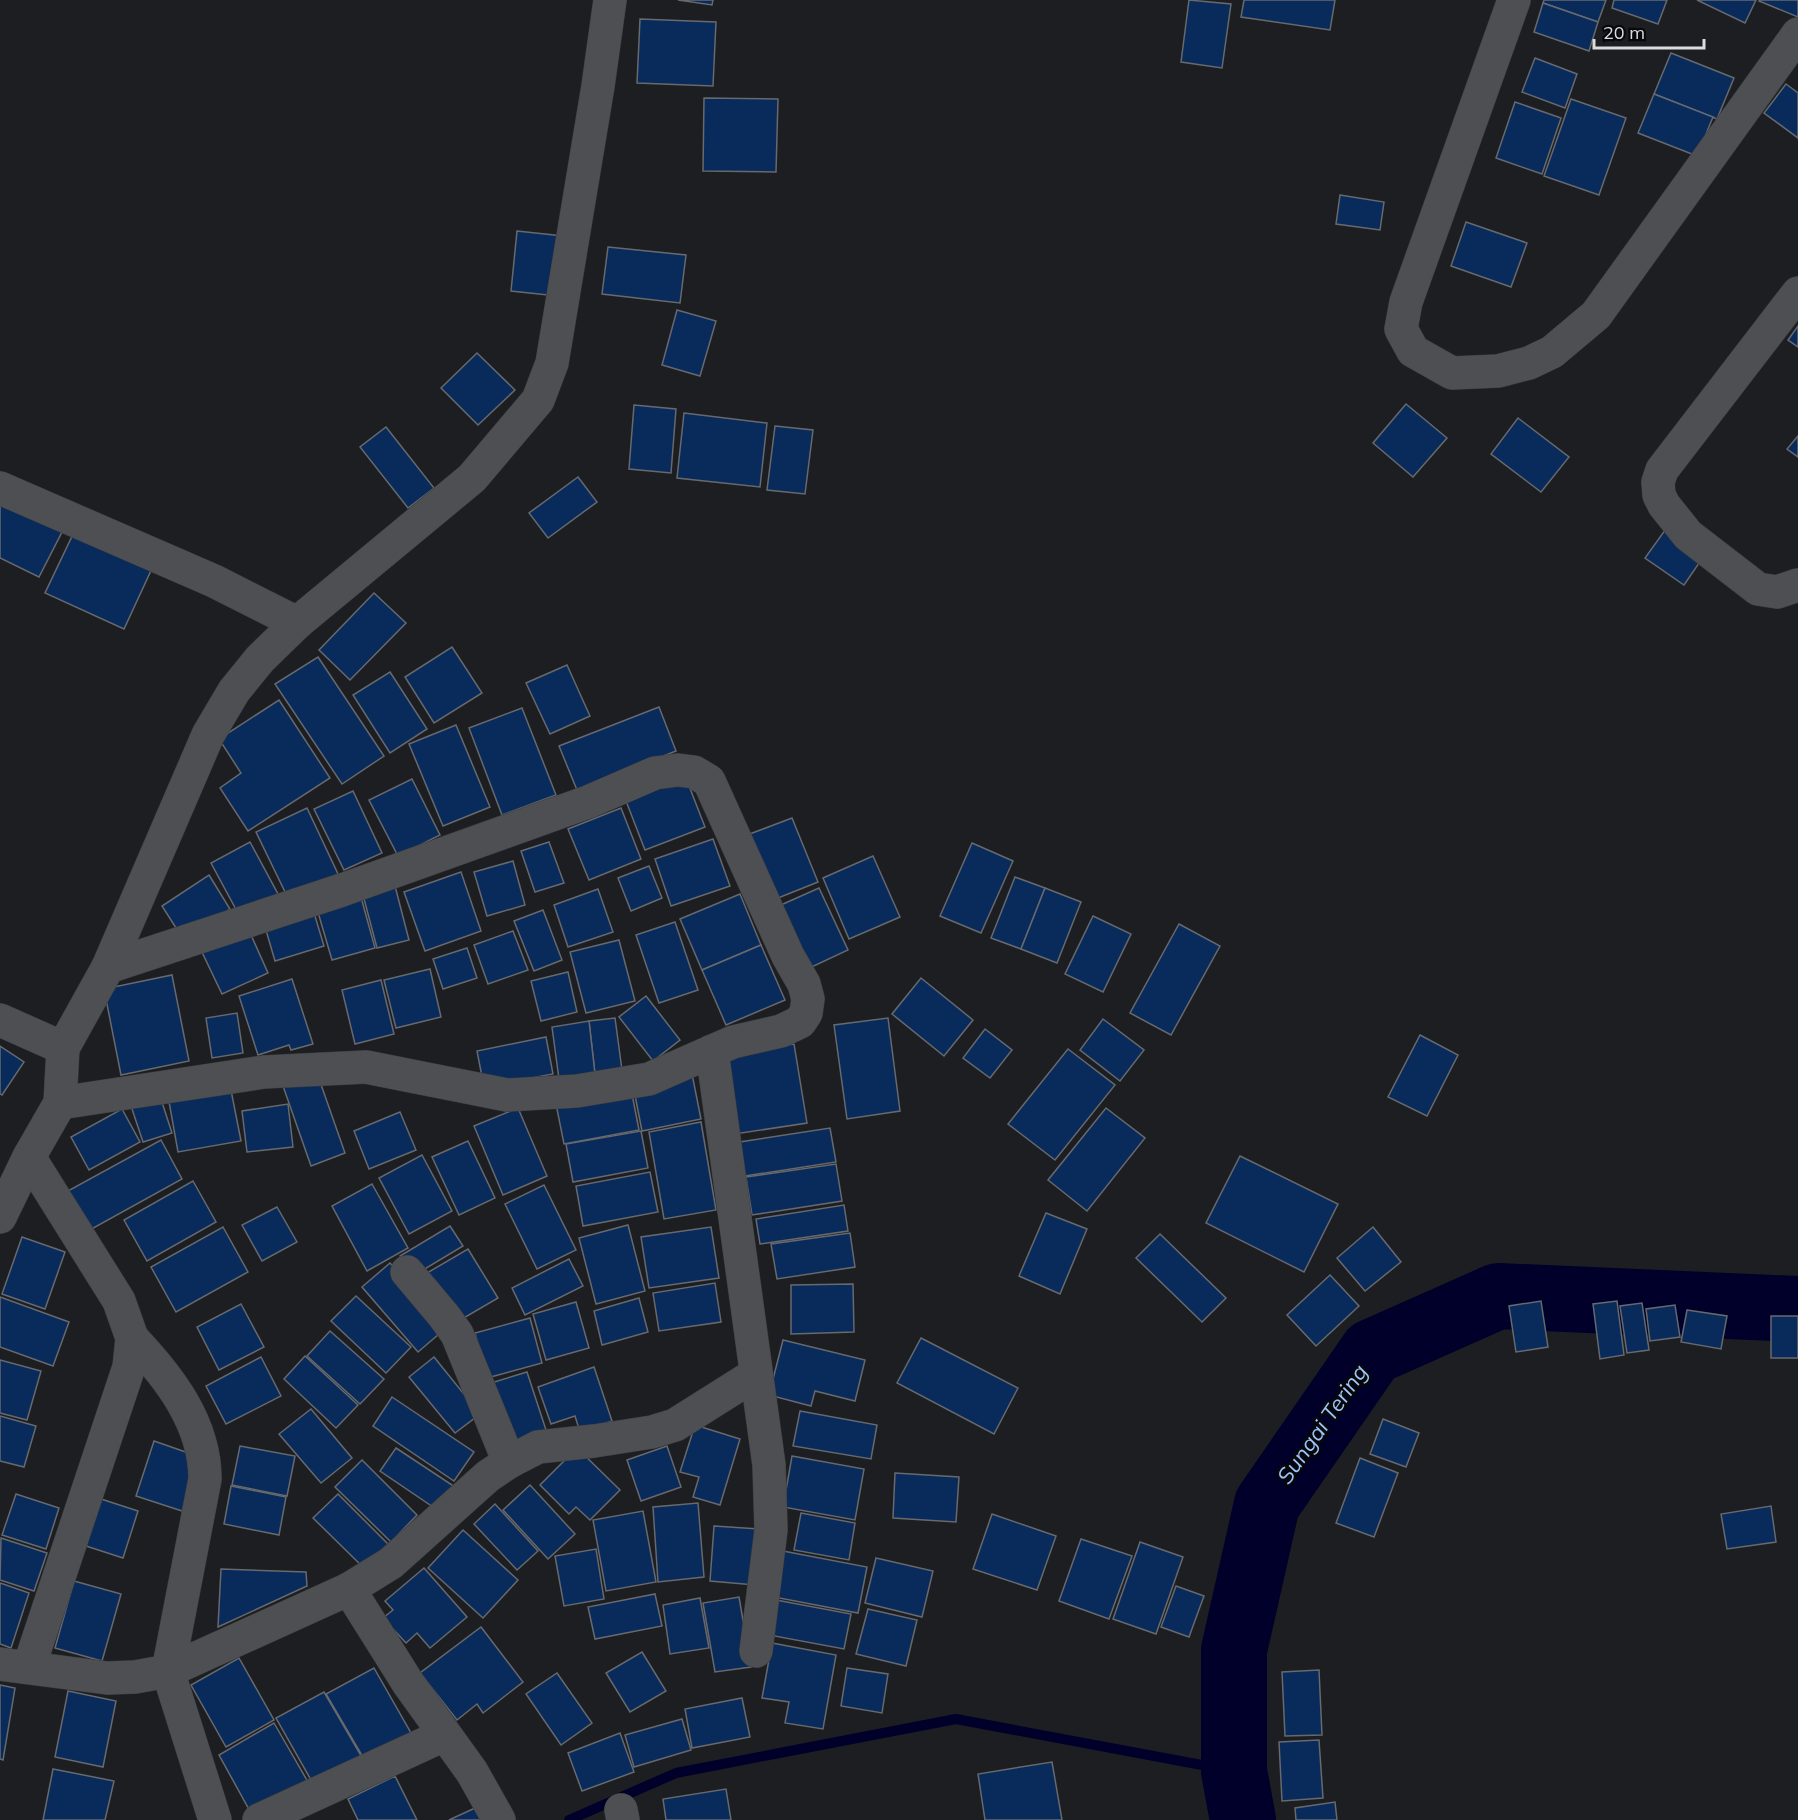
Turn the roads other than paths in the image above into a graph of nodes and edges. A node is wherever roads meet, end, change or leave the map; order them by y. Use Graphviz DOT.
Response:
graph roads {
  1 [pos="610,0"];
  2 [pos="1508,2"];
  3 [pos="1798,34"];
  4 [pos="1798,293"];
  5 [pos="0,488"];
  6 [pos="1798,585"];
  7 [pos="297,623"];
  8 [pos="108,967"];
  9 [pos="0,1020"];
  10 [pos="63,1048"];
  11 [pos="712,1051"];
  12 [pos="60,1103"];
  13 [pos="29,1156"];
  14 [pos="0,1217"];
  15 [pos="407,1272"];
  16 [pos="132,1338"];
  17 [pos="756,1374"];
  18 [pos="509,1462"];
  19 [pos="348,1589"];
  20 [pos="756,1651"];
  21 [pos="14,1665"];
  22 [pos="168,1671"];
  23 [pos="444,1735"];
  24 [pos="215,1820"];
  25 [pos="260,1820"];
  26 [pos="499,1820"];
  1 -- 7 [label="street"];
  2 -- 3 [label="street"];
  4 -- 6 [label="street"];
  5 -- 7 [label="street"];
  7 -- 8 [label="street"];
  8 -- 10 [label="street"];
  8 -- 11 [label="street"];
  9 -- 10 [label="street"];
  10 -- 12 [label="street"];
  11 -- 12 [label="street"];
  11 -- 17 [label="street"];
  12 -- 13 [label="street"];
  13 -- 14 [label="street"];
  13 -- 16 [label="street"];
  15 -- 18 [label="street"];
  16 -- 21 [label="street"];
  16 -- 22 [label="street"];
  17 -- 18 [label="street"];
  17 -- 20 [label="street"];
  18 -- 19 [label="street"];
  19 -- 22 [label="street"];
  19 -- 23 [label="street"];
  21 -- 22 [label="street"];
  22 -- 24 [label="street"];
  23 -- 25 [label="street"];
  23 -- 26 [label="street"];
}
